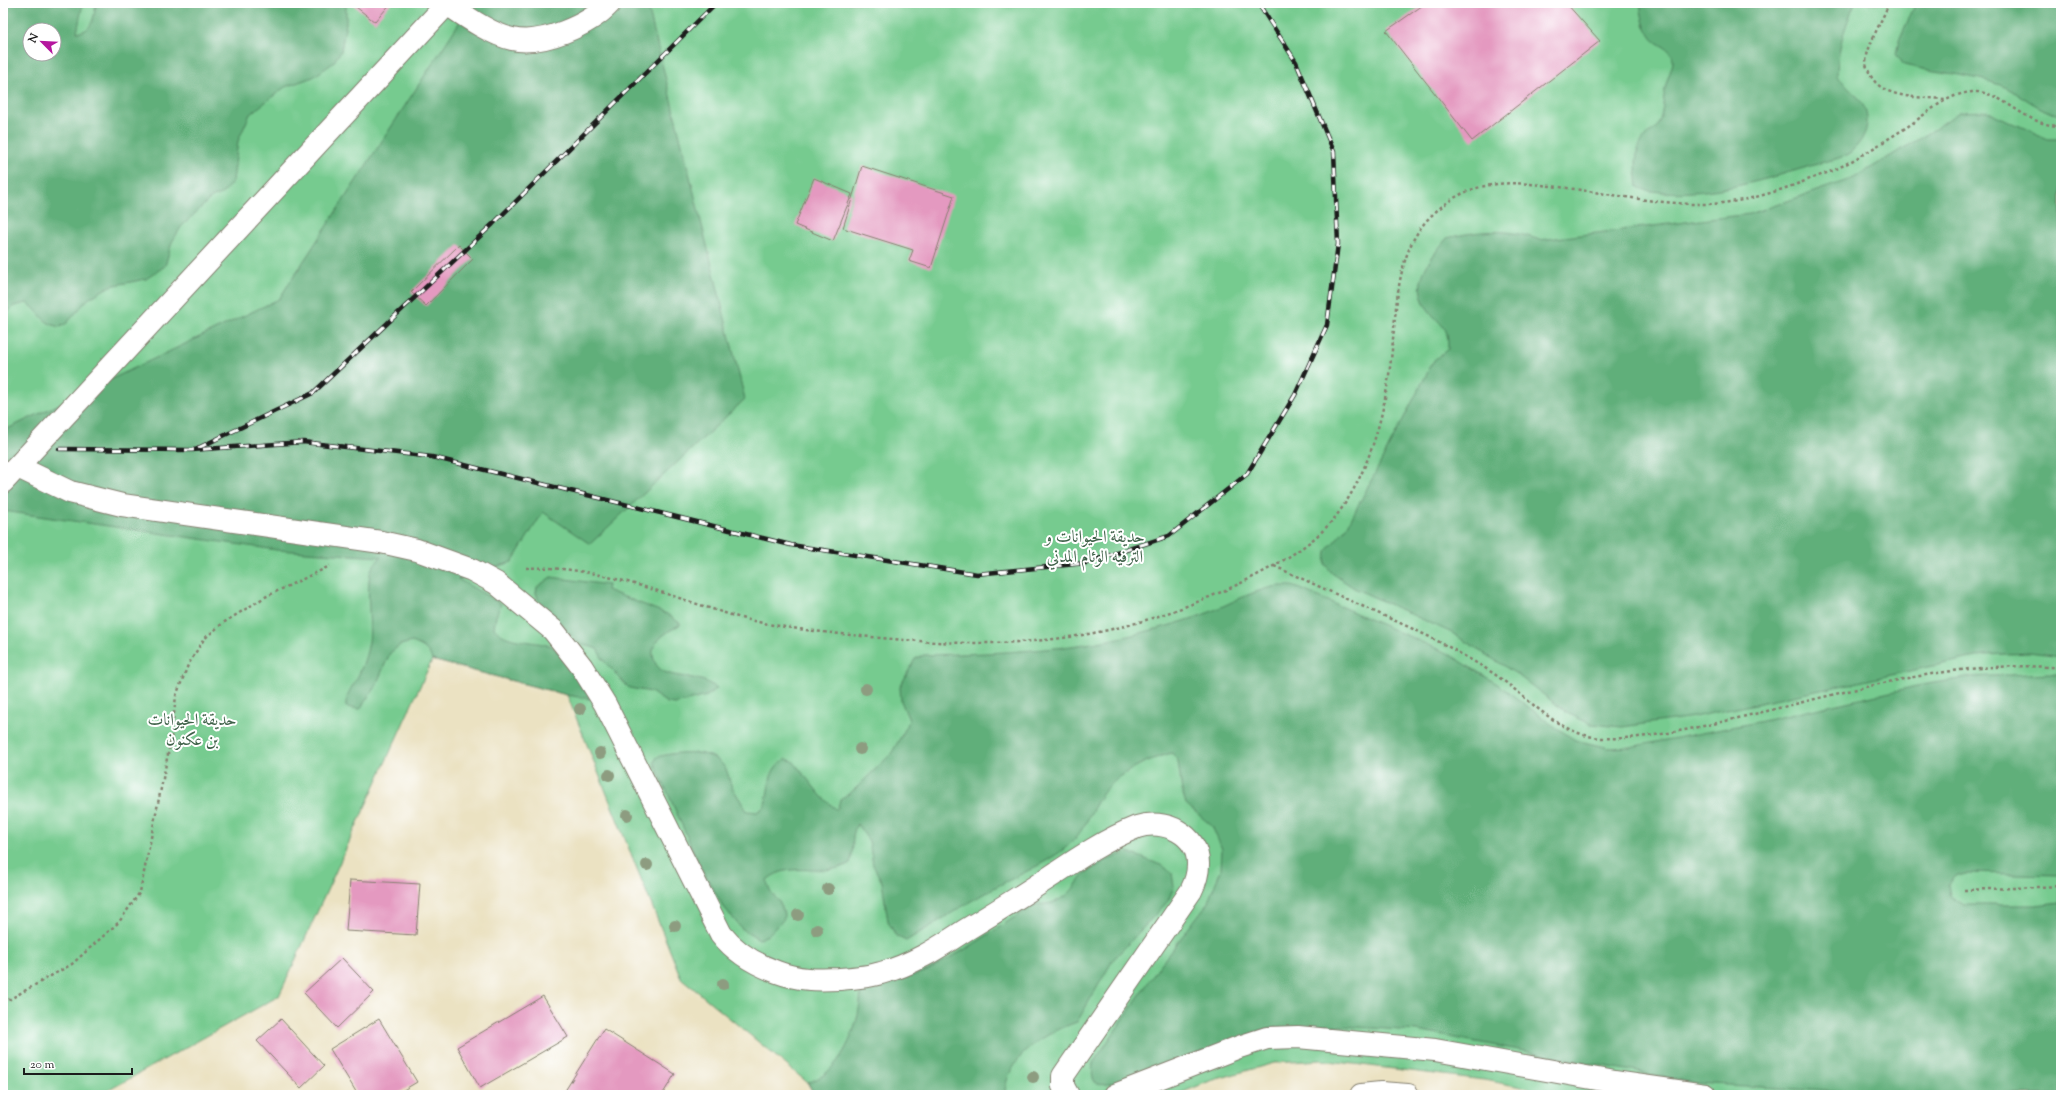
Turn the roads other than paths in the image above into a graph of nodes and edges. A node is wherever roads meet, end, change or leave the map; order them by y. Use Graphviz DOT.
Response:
graph roads {
  1 [pos="610,3"];
  2 [pos="11,474"];
  3 [pos="1068,1095"];
  4 [pos="1115,1095"];
  5 [pos="1361,1095"];
  6 [pos="1408,1095"];
  7 [pos="1705,1095"];
  1 -- 2 [label="street"];
  2 -- 3 [label="street"];
  4 -- 7 [label="street"];
  5 -- 6 [label="street"];
}
